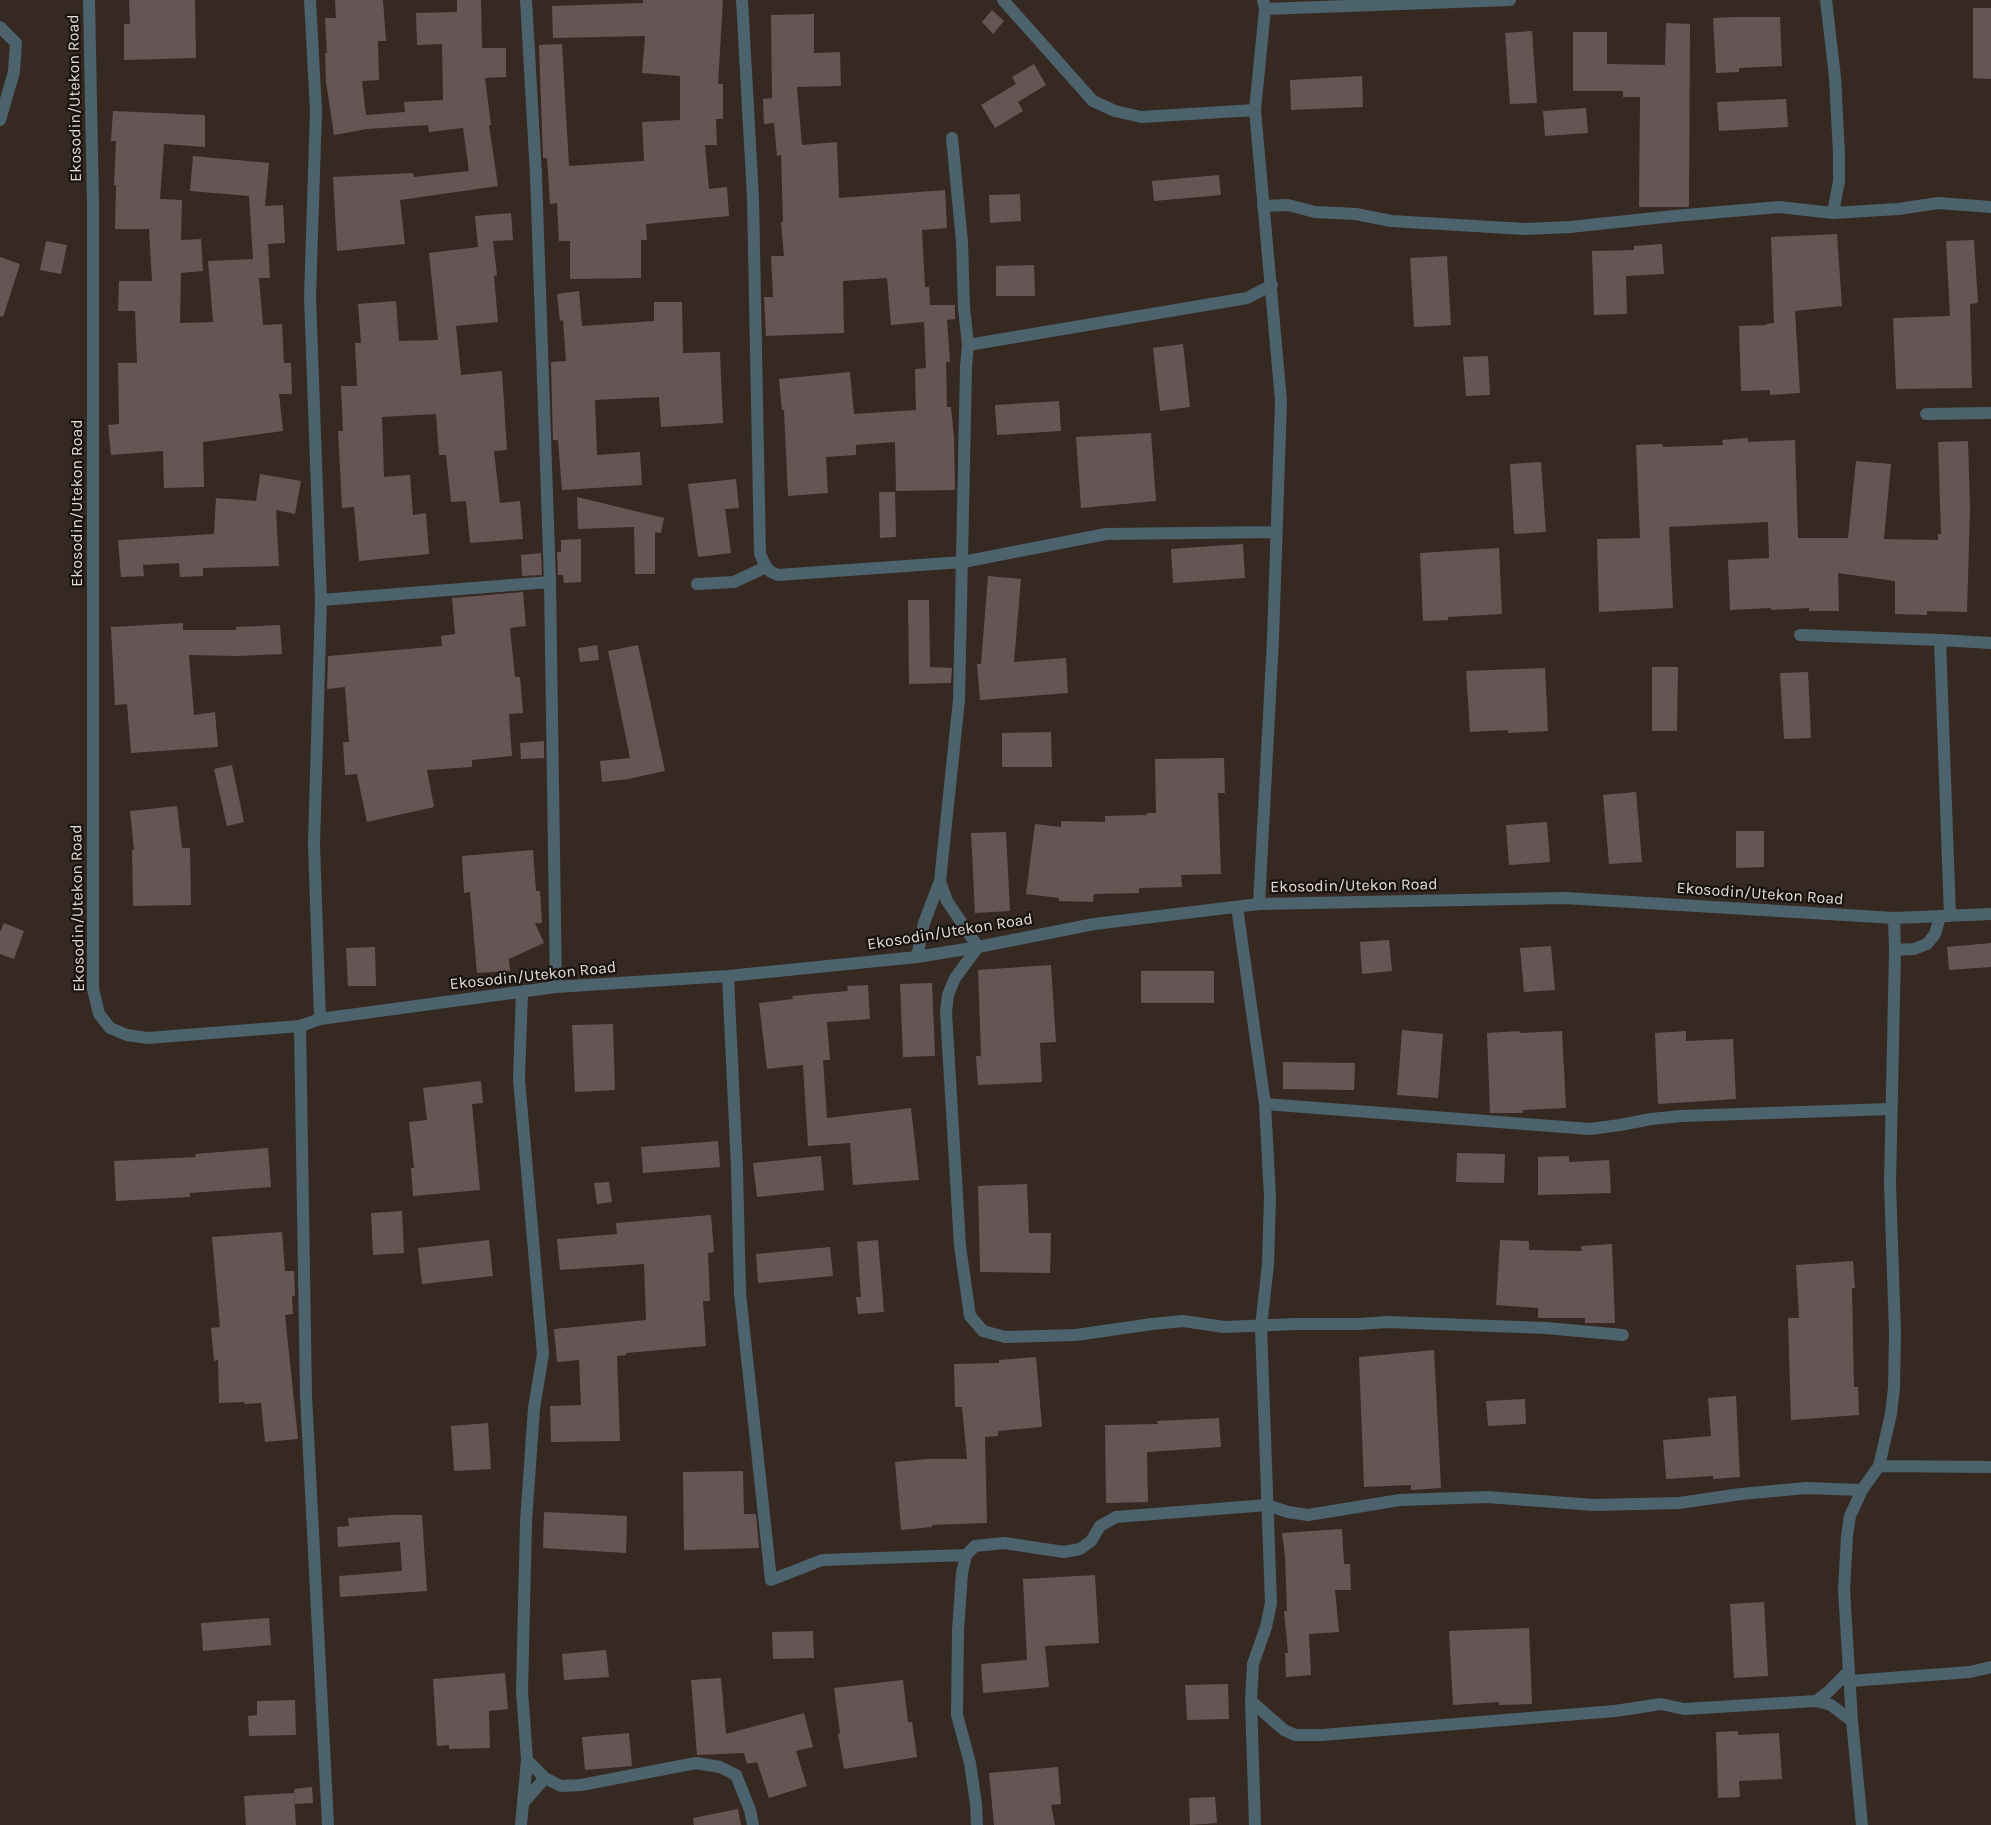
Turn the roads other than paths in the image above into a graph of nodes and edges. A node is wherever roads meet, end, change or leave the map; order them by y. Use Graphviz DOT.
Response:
graph roads {
  1 [pos="89,0"];
  2 [pos="310,0"];
  3 [pos="526,0"];
  4 [pos="742,0"];
  5 [pos="1003,0"];
  6 [pos="1510,0"];
  7 [pos="1826,0"];
  8 [pos="1264,5"];
  9 [pos="0,27"];
  10 [pos="1255,110"];
  11 [pos="0,120"];
  12 [pos="952,138"];
  13 [pos="1263,206"];
  14 [pos="1991,207"];
  15 [pos="1833,213"];
  16 [pos="1272,285"];
  17 [pos="968,345"];
  18 [pos="1991,413"];
  19 [pos="1926,414"];
  20 [pos="1276,532"];
  21 [pos="963,562"];
  22 [pos="766,567"];
  23 [pos="550,582"];
  24 [pos="697,584"];
  25 [pos="321,600"];
  26 [pos="1800,635"];
  27 [pos="1940,640"];
  28 [pos="1991,643"];
  29 [pos="940,881"];
  30 [pos="1260,904"];
  31 [pos="1237,907"];
  32 [pos="1991,914"];
  33 [pos="1945,917"];
  34 [pos="1894,918"];
  35 [pos="978,947"];
  36 [pos="1895,950"];
  37 [pos="917,957"];
  38 [pos="728,976"];
  39 [pos="556,988"];
  40 [pos="522,992"];
  41 [pos="320,1019"];
  42 [pos="300,1026"];
  43 [pos="1265,1104"];
  44 [pos="1891,1109"];
  45 [pos="1261,1327"];
  46 [pos="1623,1335"];
  47 [pos="1879,1466"];
  48 [pos="1991,1467"];
  49 [pos="1862,1490"];
  50 [pos="1267,1505"];
  51 [pos="966,1555"];
  52 [pos="1991,1667"];
  53 [pos="1849,1677"];
  54 [pos="1251,1701"];
  55 [pos="1816,1701"];
  56 [pos="1852,1721"];
  57 [pos="527,1760"];
  58 [pos="544,1778"];
  59 [pos="523,1803"];
  60 [pos="328,1825"];
  61 [pos="521,1825"];
  62 [pos="753,1825"];
  63 [pos="977,1825"];
  64 [pos="1255,1825"];
  65 [pos="1862,1825"];
  1 -- 42 [label="street, Ekosodin/Utekon Road"];
  2 -- 25 [label="street"];
  3 -- 23 [label="street"];
  4 -- 22 [label="street"];
  5 -- 10 [label="street"];
  6 -- 8 [label="street"];
  7 -- 15 [label="street"];
  8 -- 10 [label="street"];
  9 -- 11 [label="street"];
  10 -- 13 [label="street"];
  12 -- 17 [label="street"];
  13 -- 15 [label="street"];
  13 -- 16 [label="street"];
  14 -- 15 [label="street"];
  16 -- 17 [label="street"];
  16 -- 20 [label="street"];
  17 -- 21 [label="street"];
  18 -- 19 [label="street"];
  20 -- 21 [label="street"];
  20 -- 30 [label="street"];
  21 -- 22 [label="street"];
  21 -- 29 [label="street"];
  22 -- 24 [label="street"];
  23 -- 25 [label="street"];
  23 -- 39 [label="street"];
  25 -- 41 [label="street"];
  26 -- 27 [label="street"];
  27 -- 28 [label="street"];
  27 -- 33 [label="street"];
  29 -- 35 [label="street"];
  29 -- 37 [label="street"];
  30 -- 31 [label="street, Ekosodin/Utekon Road"];
  30 -- 34 [label="street, Ekosodin/Utekon Road"];
  31 -- 35 [label="street, Ekosodin/Utekon Road"];
  31 -- 43 [label="street"];
  32 -- 33 [label="street, Ekosodin/Utekon Road"];
  33 -- 34 [label="street, Ekosodin/Utekon Road"];
  33 -- 36 [label="street"];
  34 -- 36 [label="street"];
  35 -- 37 [label="street, Ekosodin/Utekon Road"];
  35 -- 45 [label="street"];
  36 -- 44 [label="street"];
  37 -- 38 [label="street, Ekosodin/Utekon Road"];
  38 -- 39 [label="street, Ekosodin/Utekon Road"];
  38 -- 51 [label="street"];
  39 -- 40 [label="street, Ekosodin/Utekon Road"];
  40 -- 41 [label="street, Ekosodin/Utekon Road"];
  40 -- 57 [label="street"];
  41 -- 42 [label="street, Ekosodin/Utekon Road"];
  42 -- 60 [label="street"];
  43 -- 44 [label="street"];
  43 -- 45 [label="street"];
  44 -- 47 [label="street"];
  45 -- 46 [label="street"];
  45 -- 50 [label="street"];
  47 -- 48 [label="street"];
  47 -- 49 [label="street"];
  49 -- 50 [label="street"];
  49 -- 53 [label="street"];
  50 -- 51 [label="street"];
  50 -- 54 [label="street"];
  51 -- 63 [label="street"];
  52 -- 53 [label="street"];
  53 -- 55 [label="street"];
  53 -- 56 [label="street"];
  54 -- 55 [label="street"];
  54 -- 64 [label="street"];
  55 -- 56 [label="street"];
  56 -- 65 [label="street"];
  57 -- 58 [label="street"];
  57 -- 59 [label="street"];
  58 -- 59 [label="street"];
  58 -- 62 [label="street"];
  59 -- 61 [label="street"];
}
